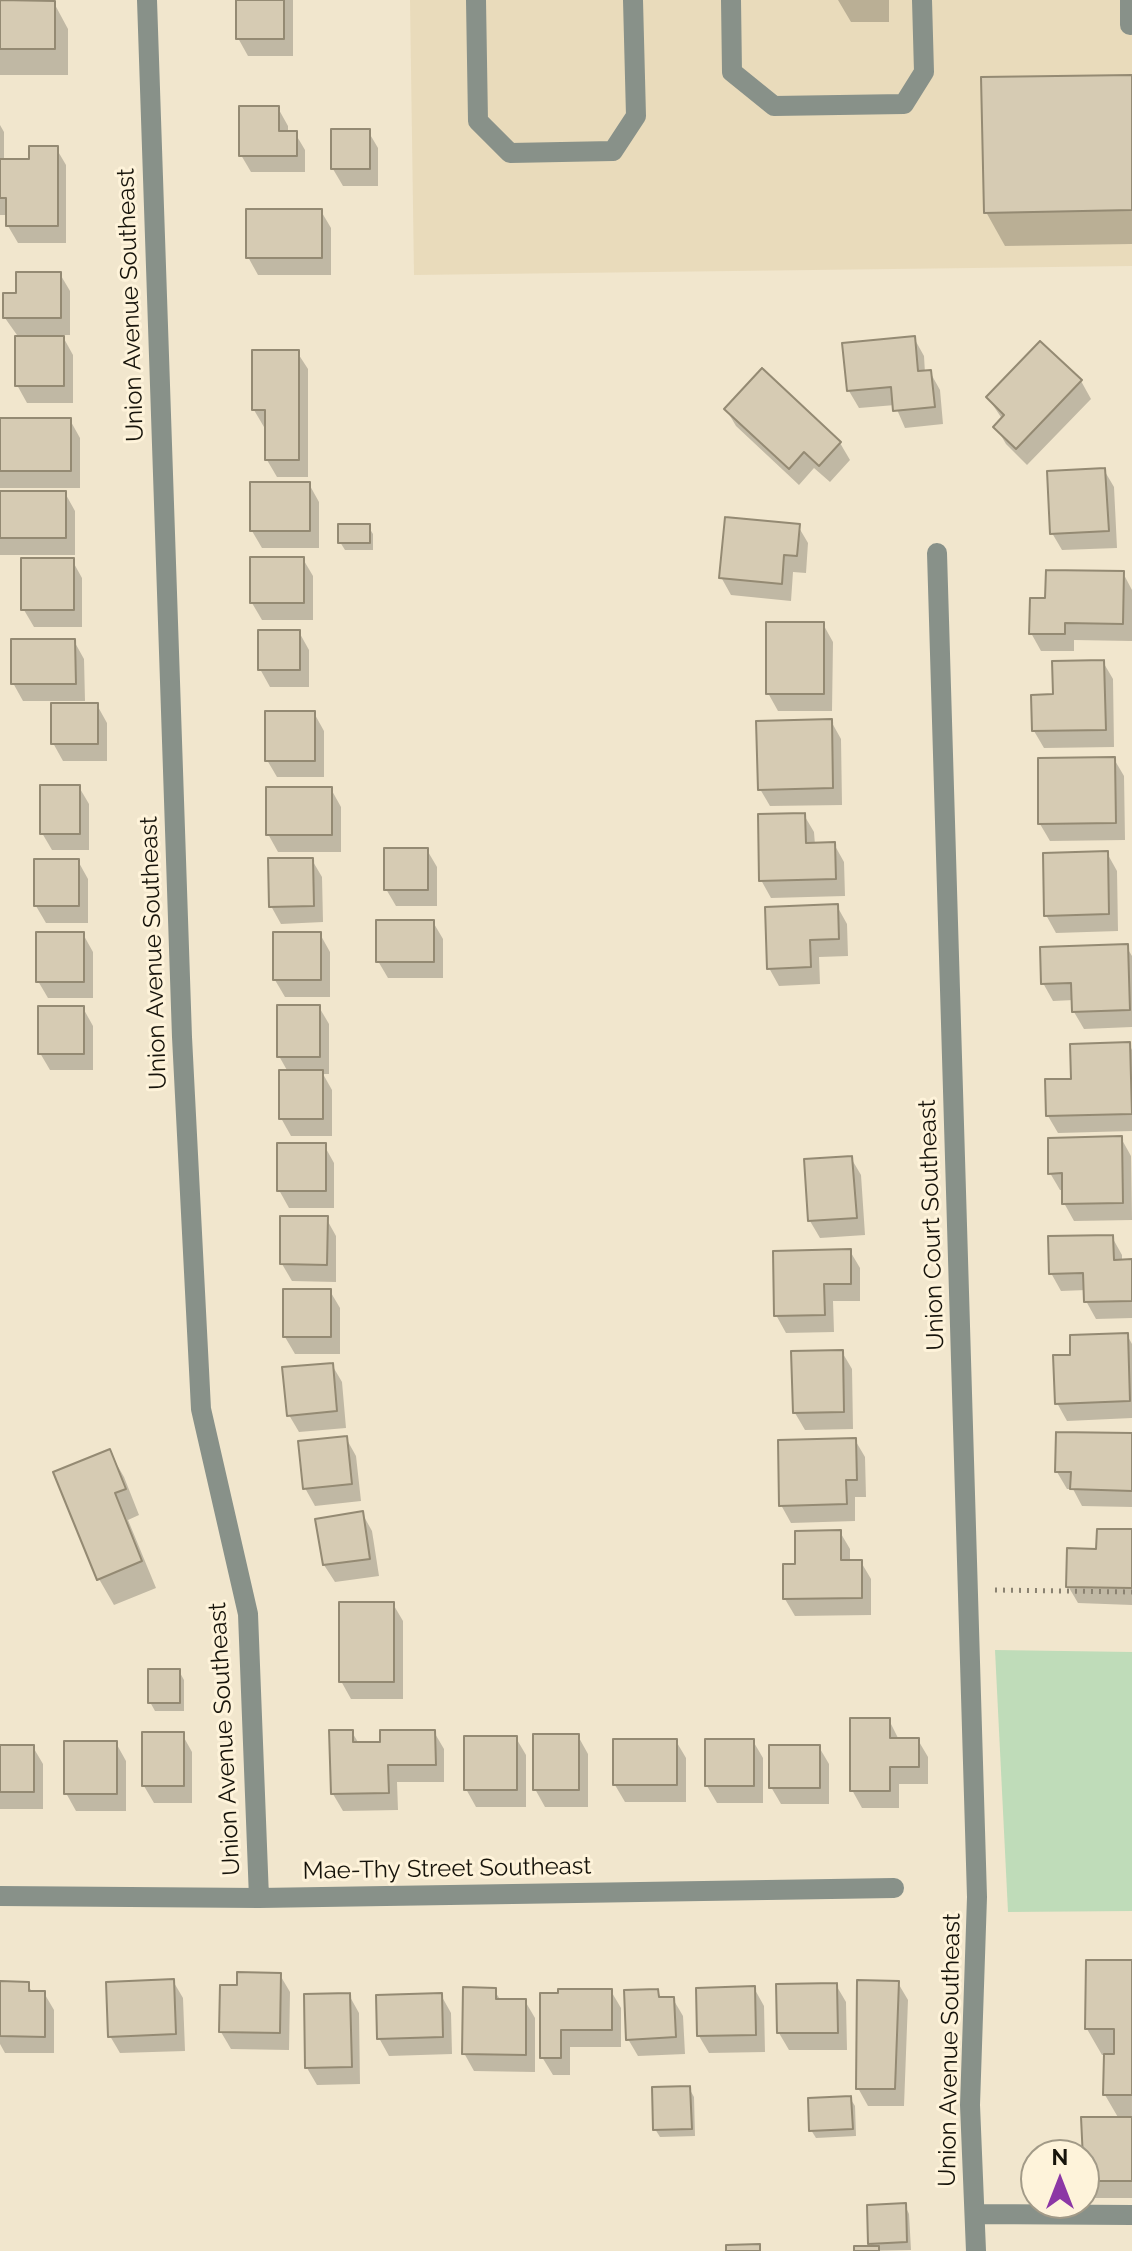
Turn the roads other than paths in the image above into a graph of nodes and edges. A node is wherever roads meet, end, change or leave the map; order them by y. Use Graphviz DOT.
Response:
graph roads {
  1 [pos="147,0"];
  2 [pos="476,0"];
  3 [pos="633,0"];
  4 [pos="731,0"];
  5 [pos="922,0"];
  6 [pos="1130,0"];
  7 [pos="1130,25"];
  8 [pos="937,553"];
  9 [pos="894,1888"];
  10 [pos="0,1896"];
  11 [pos="977,1897"];
  12 [pos="259,1898"];
  13 [pos="975,2214"];
  14 [pos="1132,2215"];
  15 [pos="976,2251"];
  1 -- 12 [label="street, Union Avenue Southeast"];
  2 -- 3 [label="street"];
  4 -- 5 [label="street"];
  6 -- 7 [label="street"];
  8 -- 11 [label="street, Union Court Southeast"];
  9 -- 12 [label="street, Mae-Thy Street Southeast"];
  10 -- 12 [label="street, Mae-Thy Street Southeast"];
  11 -- 13 [label="street, Union Avenue Southeast"];
  13 -- 14 [label="street"];
  13 -- 15 [label="street, Union Avenue Southeast"];
}
